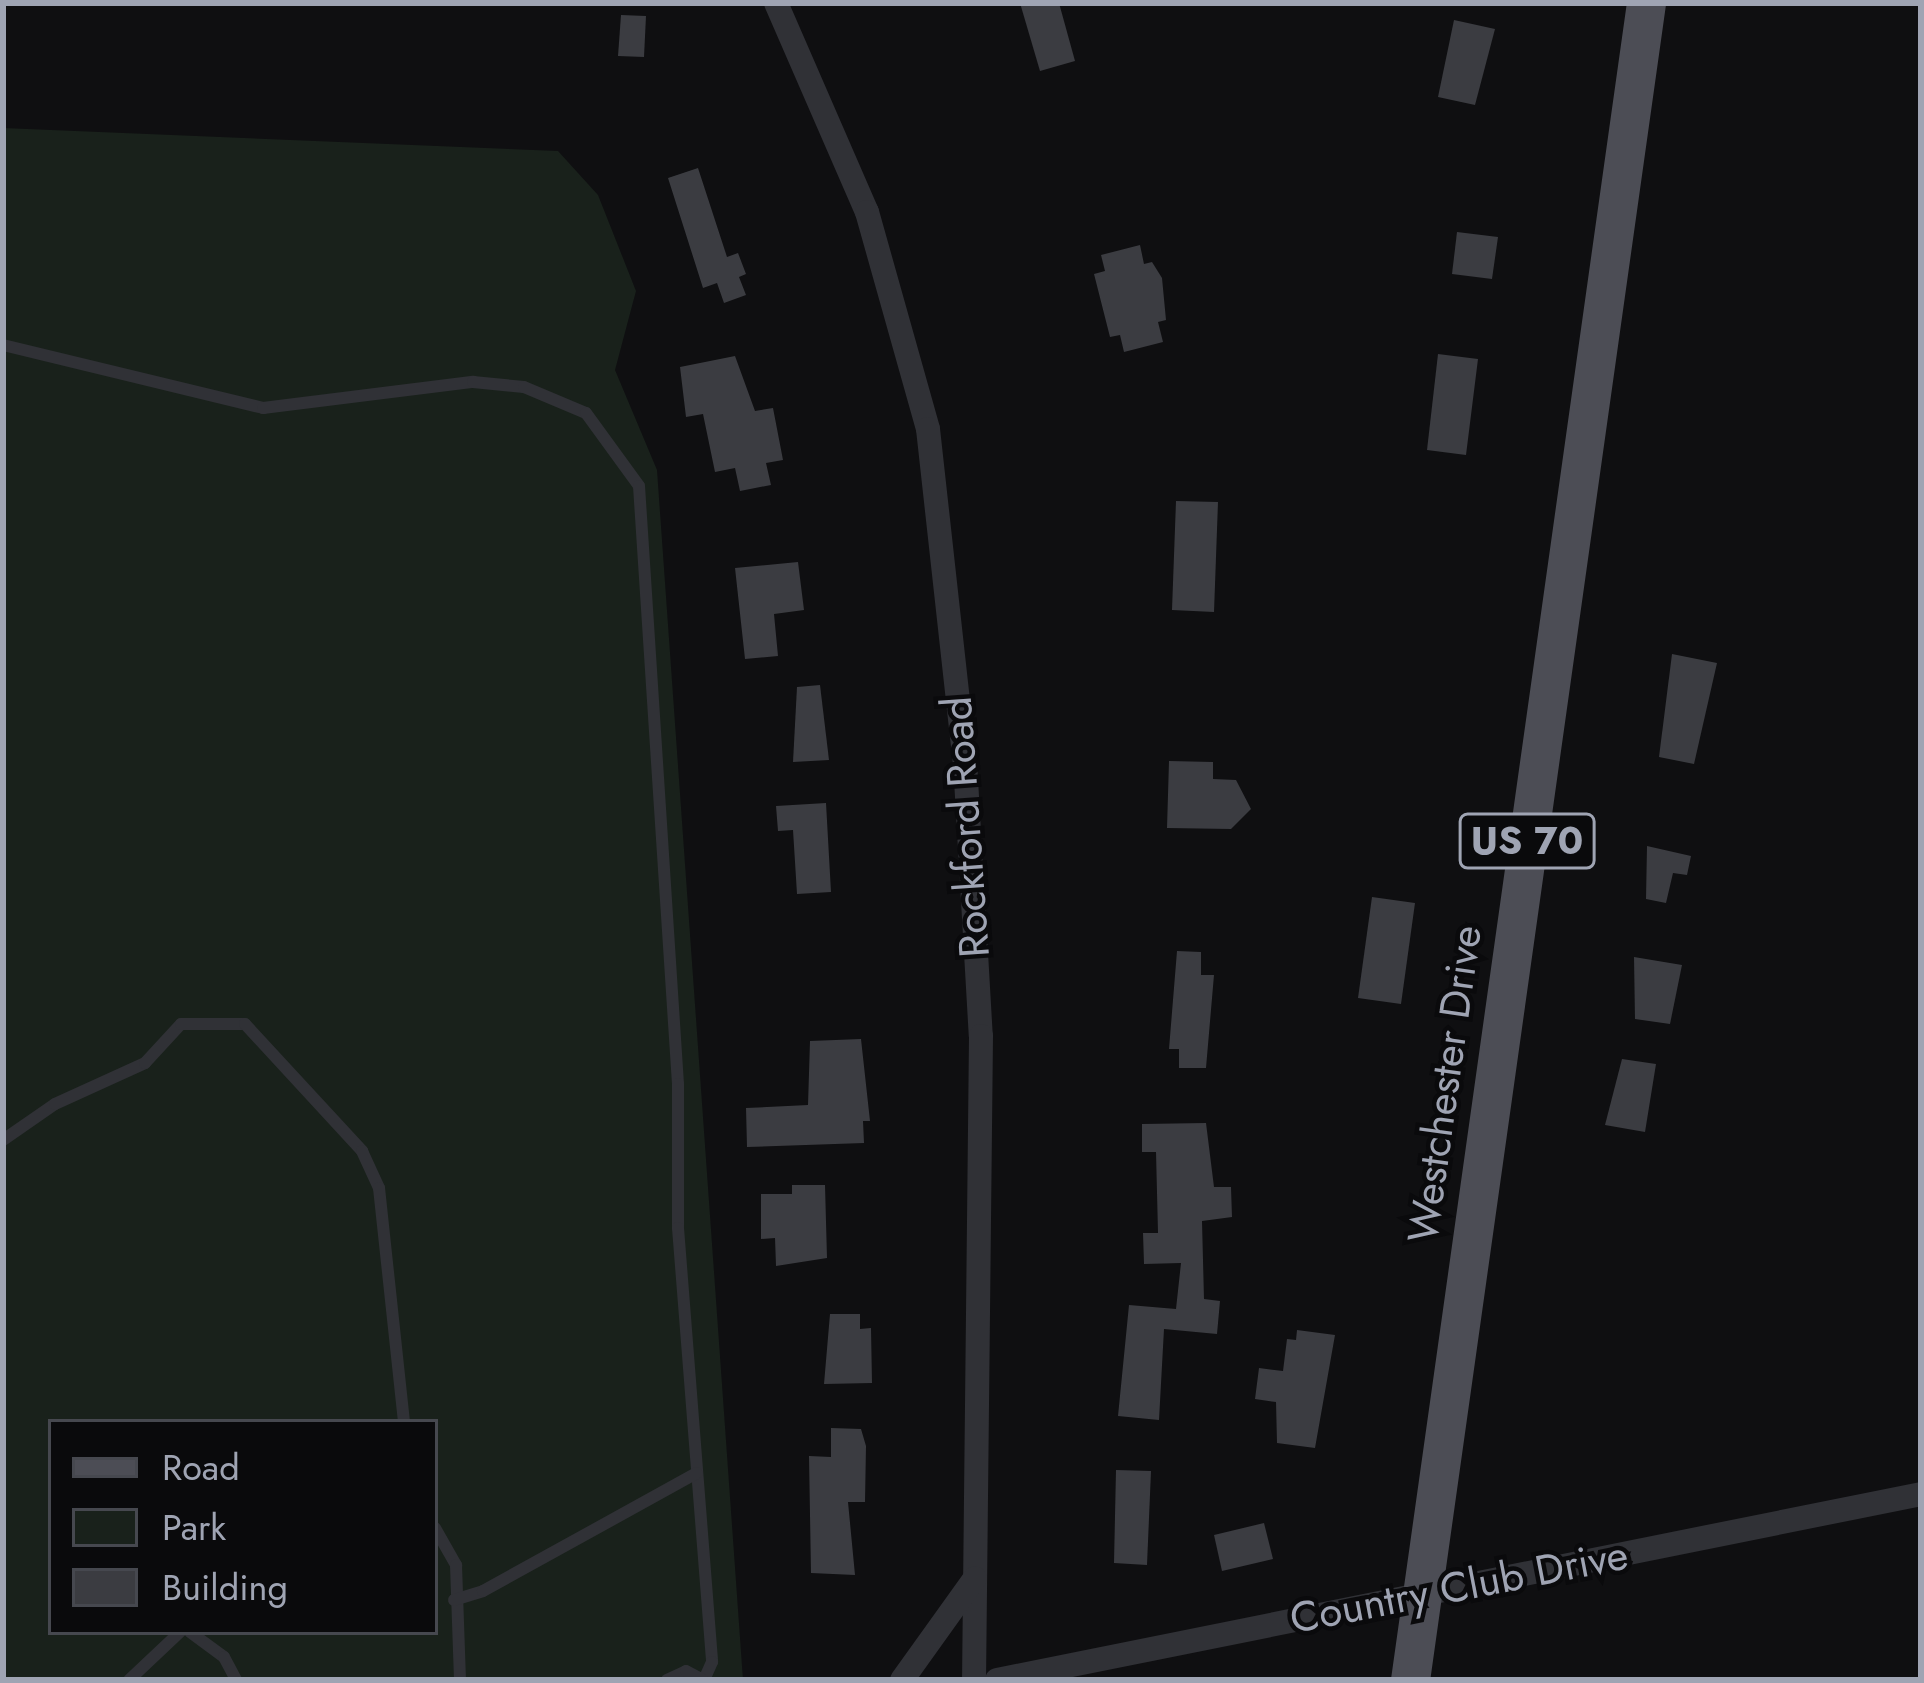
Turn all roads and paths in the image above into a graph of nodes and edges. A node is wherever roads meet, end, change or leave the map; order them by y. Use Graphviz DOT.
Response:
graph roads {
  1 [pos="776,3"];
  2 [pos="1646,3"];
  3 [pos="3,345"];
  4 [pos="3,1140"];
  5 [pos="404,1419"];
  6 [pos="697,1473"];
  7 [pos="1921,1494"];
  8 [pos="438,1533"];
  9 [pos="976,1576"];
  10 [pos="1422,1595"];
  11 [pos="454,1600"];
  12 [pos="177,1635"];
  13 [pos="195,1635"];
  14 [pos="129,1680"];
  15 [pos="236,1680"];
  16 [pos="460,1680"];
  17 [pos="667,1680"];
  18 [pos="704,1680"];
  19 [pos="902,1680"];
  20 [pos="974,1680"];
  21 [pos="997,1680"];
  22 [pos="1410,1680"];
  1 -- 9 [label="street, Rockford Road"];
  2 -- 10 [label="main road, Westchester Drive / US 70"];
  3 -- 6 [label="lane"];
  4 -- 5 [label="lane"];
  6 -- 11 [label="lane"];
  6 -- 18 [label="lane"];
  7 -- 10 [label="street, Country Club Drive"];
  8 -- 11 [label="lane"];
  9 -- 19 [label="street"];
  9 -- 20 [label="street, Rockford Road"];
  10 -- 21 [label="street, Country Club Drive"];
  10 -- 22 [label="main road, Westchester Drive / US 70"];
  11 -- 16 [label="lane"];
  12 -- 14 [label="lane"];
  13 -- 15 [label="lane"];
  17 -- 18 [label="lane"];
}
